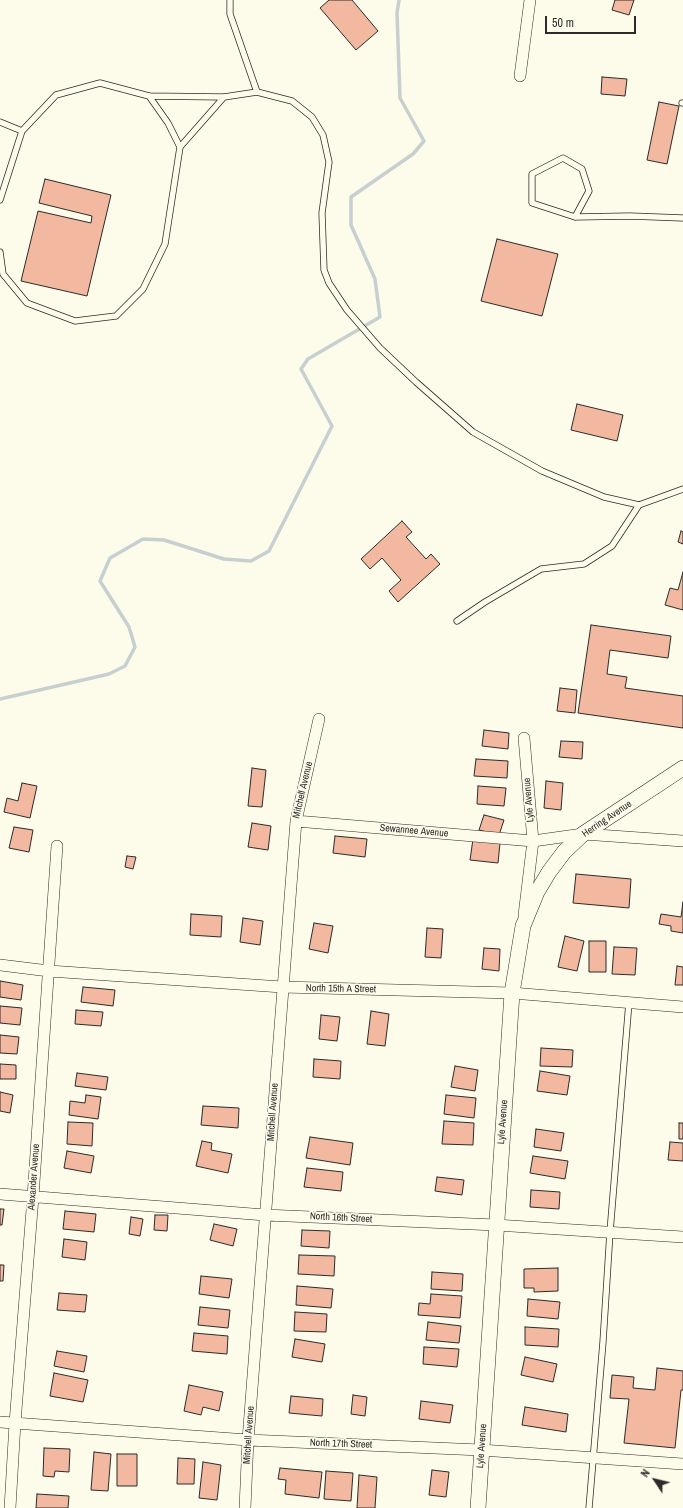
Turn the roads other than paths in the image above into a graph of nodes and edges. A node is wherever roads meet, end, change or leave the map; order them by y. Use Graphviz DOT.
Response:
graph roads {
  1 [pos="230,0"];
  2 [pos="530,0"];
  3 [pos="520,76"];
  4 [pos="257,92"];
  5 [pos="149,96"];
  6 [pos="224,97"];
  7 [pos="0,122"];
  8 [pos="22,131"];
  9 [pos="180,147"];
  10 [pos="0,200"];
  11 [pos="575,217"];
  12 [pos="683,218"];
  13 [pos="0,252"];
  14 [pos="683,489"];
  15 [pos="639,505"];
  16 [pos="457,621"];
  17 [pos="319,719"];
  18 [pos="524,738"];
  19 [pos="683,768"];
  20 [pos="296,820"];
  21 [pos="583,834"];
  22 [pos="533,841"];
  23 [pos="683,841"];
  24 [pos="57,846"];
  25 [pos="523,926"];
  26 [pos="0,966"];
  27 [pos="49,971"];
  28 [pos="282,988"];
  29 [pos="512,993"];
  30 [pos="628,1002"];
  31 [pos="683,1007"];
  32 [pos="0,1194"];
  33 [pos="33,1197"];
  34 [pos="265,1215"];
  35 [pos="496,1225"];
  36 [pos="610,1232"];
  37 [pos="683,1236"];
  38 [pos="0,1422"];
  39 [pos="15,1423"];
  40 [pos="248,1440"];
  41 [pos="481,1450"];
  42 [pos="593,1458"];
  43 [pos="683,1464"];
  44 [pos="10,1508"];
  45 [pos="245,1508"];
  46 [pos="478,1508"];
  47 [pos="589,1508"];
  1 -- 4 [label="lane"];
  2 -- 3 [label="street"];
  4 -- 6 [label="lane"];
  4 -- 15 [label="lane"];
  5 -- 6 [label="lane"];
  5 -- 8 [label="lane"];
  5 -- 9 [label="lane"];
  6 -- 9 [label="lane"];
  7 -- 8 [label="lane"];
  8 -- 10 [label="lane"];
  9 -- 13 [label="lane"];
  11 -- 11 [label="lane"];
  11 -- 12 [label="lane"];
  14 -- 15 [label="lane"];
  15 -- 16 [label="lane"];
  17 -- 20 [label="street, Mitchell Avenue"];
  18 -- 22 [label="street, Lyle Avenue"];
  19 -- 21 [label="main road, Herring Avenue"];
  20 -- 22 [label="street, Sewannee Avenue"];
  20 -- 28 [label="street, Mitchell Avenue"];
  21 -- 22 [label="street, Sewannee Avenue"];
  21 -- 23 [label="street, Sewannee Avenue"];
  21 -- 25 [label="main road, Herring Avenue"];
  22 -- 25 [label="street, Lyle Avenue"];
  24 -- 27 [label="street, Alexander Avenue"];
  25 -- 29 [label="main road, Lyle Avenue"];
  26 -- 27 [label="street, North 15th A Street"];
  27 -- 28 [label="street, North 15th A Street"];
  27 -- 33 [label="street, Alexander Avenue"];
  28 -- 29 [label="street, North 15th A Street"];
  28 -- 34 [label="street, Mitchell Avenue"];
  29 -- 30 [label="street, North 15th A Street"];
  29 -- 35 [label="main road, Lyle Avenue"];
  30 -- 31 [label="street, North 15th A Street"];
  30 -- 36 [label="lane"];
  32 -- 33 [label="street, North 16th Street"];
  33 -- 34 [label="street, North 16th Street"];
  33 -- 39 [label="street, Alexander Avenue"];
  34 -- 35 [label="street, North 16th Street"];
  34 -- 40 [label="street, Mitchell Avenue"];
  35 -- 36 [label="street, North 16th Street"];
  35 -- 41 [label="main road, Lyle Avenue"];
  36 -- 37 [label="street, North 16th Street"];
  36 -- 42 [label="lane"];
  38 -- 39 [label="street, North 17th Street"];
  39 -- 40 [label="street, North 17th Street"];
  39 -- 44 [label="street, Alexander Avenue"];
  40 -- 41 [label="street, North 17th Street"];
  40 -- 45 [label="street, Mitchell Avenue"];
  41 -- 42 [label="street, North 17th Street"];
  41 -- 46 [label="main road, Lyle Avenue"];
  42 -- 43 [label="street, North 17th Street"];
  42 -- 47 [label="lane"];
}
